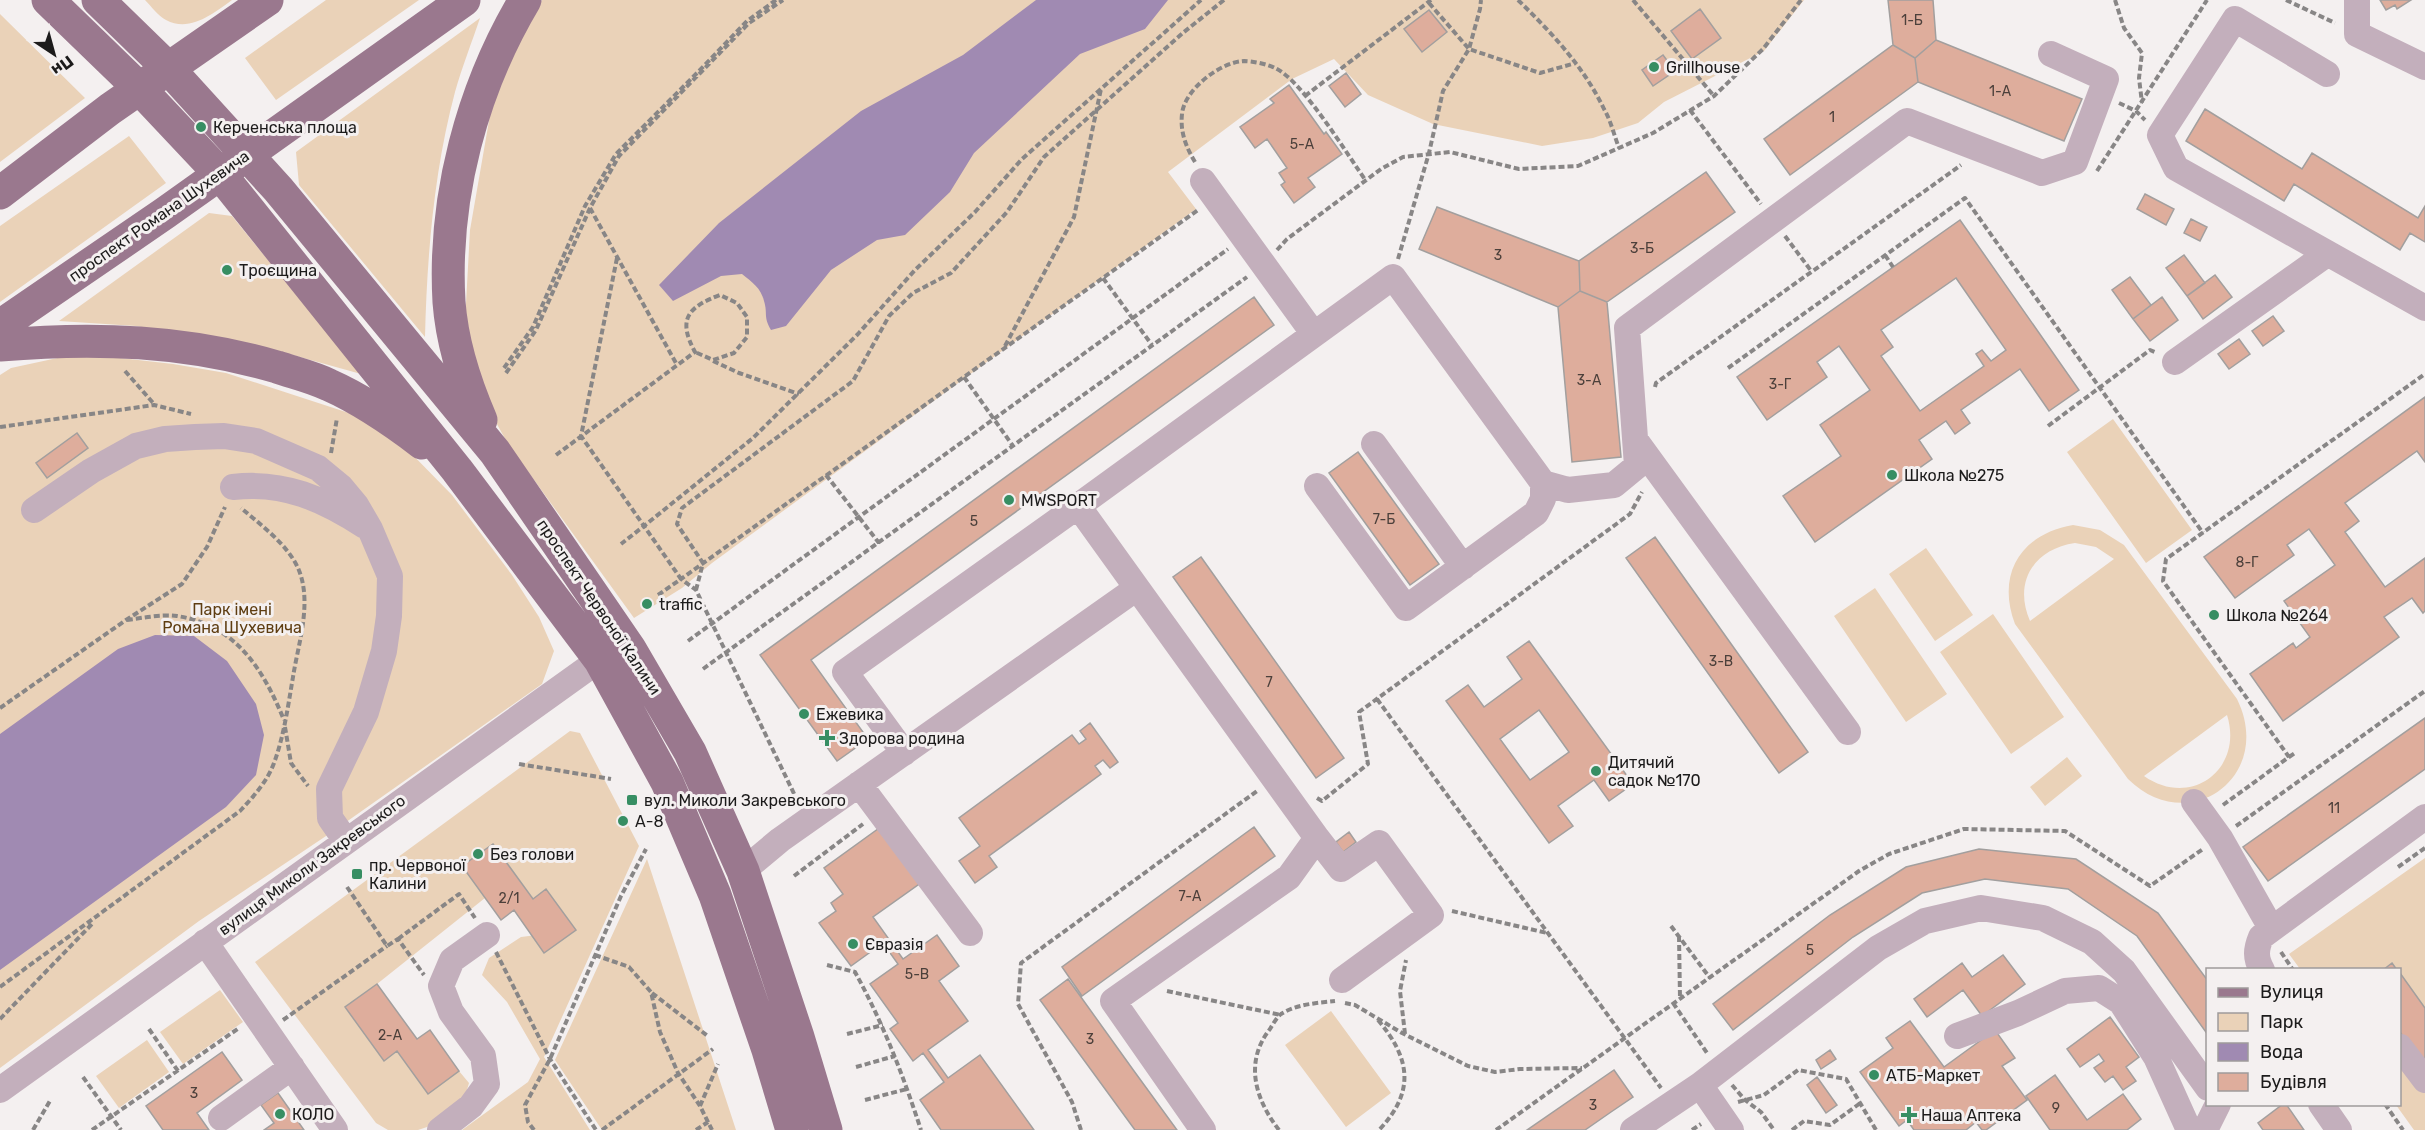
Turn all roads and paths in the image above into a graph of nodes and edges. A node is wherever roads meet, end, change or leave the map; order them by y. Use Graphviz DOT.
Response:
graph roads {
  1 [pos="48,0"];
  2 [pos="98,0"];
  3 [pos="267,0"];
  4 [pos="464,0"];
  5 [pos="525,0"];
  6 [pos="776,0"];
  7 [pos="783,0"];
  8 [pos="1201,0"];
  9 [pos="1224,0"];
  10 [pos="1481,0"];
  11 [pos="1518,0"];
  12 [pos="1634,0"];
  13 [pos="1801,0"];
  14 [pos="2115,0"];
  15 [pos="2207,0"];
  16 [pos="2286,0"];
  17 [pos="2357,0"];
  18 [pos="1430,1"];
  19 [pos="2357,34"];
  20 [pos="1469,49"];
  21 [pos="2051,54"];
  22 [pos="1576,63"];
  23 [pos="2425,67"];
  24 [pos="168,68"];
  25 [pos="2327,74"];
  26 [pos="1101,88"];
  27 [pos="140,89"];
  28 [pos="2100,94"];
  29 [pos="1305,96"];
  30 [pos="1714,96"];
  31 [pos="2142,103"];
  32 [pos="1097,108"];
  33 [pos="1690,110"];
  34 [pos="2136,111"];
  35 [pos="2160,135"];
  36 [pos="1619,148"];
  37 [pos="1429,153"];
  38 [pos="247,154"];
  39 [pos="1967,162"];
  40 [pos="220,174"];
  41 [pos="2092,177"];
  42 [pos="1366,181"];
  43 [pos="1209,189"];
  44 [pos="0,193"];
  45 [pos="590,208"];
  46 [pos="1773,220"];
  47 [pos="1244,237"];
  48 [pos="2326,254"];
  49 [pos="1885,255"];
  50 [pos="617,258"];
  51 [pos="1264,265"];
  52 [pos="1893,267"];
  53 [pos="1812,272"];
  54 [pos="1393,277"];
  55 [pos="1103,278"];
  56 [pos="2425,308"];
  57 [pos="1132,318"];
  58 [pos="0,326"];
  59 [pos="1313,333"];
  60 [pos="0,345"];
  61 [pos="1152,345"];
  62 [pos="1004,348"];
  63 [pos="695,352"];
  64 [pos="713,360"];
  65 [pos="2175,362"];
  66 [pos="677,365"];
  67 [pos="1728,368"];
  68 [pos="125,371"];
  69 [pos="2425,374"];
  70 [pos="964,376"];
  71 [pos="2100,388"];
  72 [pos="800,394"];
  73 [pos="1655,394"];
  74 [pos="154,405"];
  75 [pos="193,415"];
  76 [pos="337,418"];
  77 [pos="994,418"];
  78 [pos="2048,426"];
  79 [pos="0,427"];
  80 [pos="581,436"];
  81 [pos="1635,441"];
  82 [pos="1374,444"];
  83 [pos="1013,446"];
  84 [pos="495,452"];
  85 [pos="556,455"];
  86 [pos="330,461"];
  87 [pos="1650,461"];
  88 [pos="457,470"];
  89 [pos="826,475"];
  90 [pos="1543,483"];
  91 [pos="1317,486"];
  92 [pos="233,487"];
  93 [pos="1078,506"];
  94 [pos="33,510"];
  95 [pos="858,517"];
  96 [pos="644,526"];
  97 [pos="370,529"];
  98 [pos="2203,533"];
  99 [pos="879,543"];
  100 [pos="621,544"];
  101 [pos="703,563"];
  102 [pos="1463,567"];
  103 [pos="681,579"];
  104 [pos="1137,588"];
  105 [pos="696,590"];
  106 [pos="658,595"];
  107 [pos="126,620"];
  108 [pos="713,622"];
  109 [pos="687,641"];
  110 [pos="613,650"];
  111 [pos="727,652"];
  112 [pos="703,669"];
  113 [pos="2425,691"];
  114 [pos="1377,699"];
  115 [pos="0,708"];
  116 [pos="285,722"];
  117 [pos="1848,732"];
  118 [pos="904,753"];
  119 [pos="2295,753"];
  120 [pos="2289,757"];
  121 [pos="519,764"];
  122 [pos="611,779"];
  123 [pos="1273,779"];
  124 [pos="859,784"];
  125 [pos="330,794"];
  126 [pos="1312,796"];
  127 [pos="880,812"];
  128 [pos="2425,817"];
  129 [pos="2206,819"];
  130 [pos="807,821"];
  131 [pos="1317,838"];
  132 [pos="346,841"];
  133 [pos="646,849"];
  134 [pos="743,871"];
  135 [pos="794,876"];
  136 [pos="347,887"];
  137 [pos="1424,904"];
  138 [pos="100,916"];
  139 [pos="1671,926"];
  140 [pos="2271,928"];
  141 [pos="1411,930"];
  142 [pos="970,933"];
  143 [pos="1548,933"];
  144 [pos="487,935"];
  145 [pos="1679,936"];
  146 [pos="205,942"];
  147 [pos="387,946"];
  148 [pos="2281,952"];
  149 [pos="595,955"];
  150 [pos="827,965"];
  151 [pos="2262,968"];
  152 [pos="2292,968"];
  153 [pos="1710,978"];
  154 [pos="1342,980"];
  155 [pos="1136,984"];
  156 [pos="0,987"];
  157 [pos="651,992"];
  158 [pos="1680,999"];
  159 [pos="1674,1004"];
  160 [pos="451,1012"];
  161 [pos="1281,1015"];
  162 [pos="1376,1017"];
  163 [pos="0,1019"];
  164 [pos="262,1024"];
  165 [pos="883,1025"];
  166 [pos="148,1029"];
  167 [pos="847,1034"];
  168 [pos="1405,1034"];
  169 [pos="1957,1036"];
  170 [pos="709,1037"];
  171 [pos="1625,1038"];
  172 [pos="2401,1048"];
  173 [pos="713,1049"];
  174 [pos="896,1056"];
  175 [pos="550,1059"];
  176 [pos="718,1064"];
  177 [pos="292,1066"];
  178 [pos="856,1067"];
  179 [pos="1583,1068"];
  180 [pos="178,1071"];
  181 [pos="678,1073"];
  182 [pos="83,1077"];
  183 [pos="1709,1077"];
  184 [pos="2425,1080"];
  185 [pos="2206,1085"];
  186 [pos="907,1089"];
  187 [pos="0,1090"];
  188 [pos="51,1099"];
  189 [pos="865,1100"];
  190 [pos="1745,1100"];
  191 [pos="1672,1103"];
  192 [pos="1859,1104"];
  193 [pos="700,1106"];
  194 [pos="2217,1106"];
  195 [pos="2322,1106"];
  196 [pos="2386,1106"];
  197 [pos="112,1117"];
  198 [pos="221,1118"];
  199 [pos="708,1122"];
  200 [pos="1820,1123"];
  201 [pos="1080,1129"];
  202 [pos="33,1130"];
  203 [pos="92,1130"];
  204 [pos="121,1130"];
  205 [pos="335,1130"];
  206 [pos="440,1130"];
  207 [pos="534,1130"];
  208 [pos="596,1130"];
  209 [pos="602,1130"];
  210 [pos="696,1130"];
  211 [pos="712,1130"];
  212 [pos="792,1130"];
  213 [pos="826,1130"];
  214 [pos="921,1130"];
  215 [pos="1203,1130"];
  216 [pos="1279,1130"];
  217 [pos="1379,1130"];
  218 [pos="1496,1130"];
  219 [pos="1634,1130"];
  220 [pos="1731,1130"];
  221 [pos="1774,1130"];
  222 [pos="1792,1130"];
  223 [pos="1820,1130"];
  224 [pos="1876,1130"];
  225 [pos="2189,1130"];
  226 [pos="2205,1130"];
  227 [pos="2339,1130"];
  228 [pos="2403,1130"];
  1 -- 27 [label="main road"];
  2 -- 24 [label="main road"];
  3 -- 24 [label="main road"];
  4 -- 38 [label="main road, проспект Романа Шухевича"];
  5 -- 84 [label="main road"];
  6 -- 45 [label="path"];
  7 -- 45 [label="path"];
  8 -- 26 [label="path"];
  9 -- 32 [label="path"];
  10 -- 20 [label="path"];
  11 -- 22 [label="path"];
  12 -- 30 [label="path"];
  13 -- 30 [label="path"];
  14 -- 31 [label="path"];
  15 -- 31 [label="path"];
  16 -- 19 [label="path"];
  17 -- 19 [label="street"];
  18 -- 20 [label="path"];
  18 -- 29 [label="path"];
  19 -- 23 [label="street"];
  20 -- 22 [label="path"];
  20 -- 37 [label="path"];
  21 -- 28 [label="street"];
  22 -- 36 [label="path"];
  24 -- 27 [label="main road"];
  24 -- 38 [label="main road"];
  25 -- 35 [label="street"];
  26 -- 32 [label="path"];
  26 -- 72 [label="path"];
  27 -- 40 [label="main road"];
  27 -- 44 [label="main road"];
  28 -- 34 [label="path"];
  28 -- 46 [label="street"];
  29 -- 42 [label="path"];
  29 -- 43 [label="path"];
  30 -- 33 [label="path"];
  31 -- 34 [label="path"];
  32 -- 62 [label="path"];
  32 -- 101 [label="path"];
  33 -- 36 [label="path"];
  33 -- 46 [label="path"];
  34 -- 35 [label="path"];
  34 -- 41 [label="path"];
  35 -- 48 [label="street"];
  36 -- 37 [label="path"];
  37 -- 42 [label="path"];
  37 -- 54 [label="path"];
  38 -- 40 [label="main road, проспект Романа Шухевича"];
  38 -- 84 [label="main road, проспект Червоної Калини"];
  39 -- 53 [label="path"];
  40 -- 58 [label="main road, проспект Романа Шухевича"];
  40 -- 88 [label="main road, проспект Червоної Калини"];
  42 -- 51 [label="path"];
  43 -- 47 [label="street"];
  43 -- 55 [label="path"];
  45 -- 50 [label="path"];
  46 -- 53 [label="path"];
  46 -- 81 [label="street"];
  47 -- 51 [label="street"];
  47 -- 57 [label="path"];
  48 -- 56 [label="street"];
  48 -- 65 [label="street"];
  49 -- 52 [label="path"];
  49 -- 67 [label="path"];
  49 -- 71 [label="path"];
  50 -- 66 [label="path"];
  50 -- 80 [label="path"];
  51 -- 59 [label="street"];
  51 -- 61 [label="path"];
  53 -- 73 [label="path"];
  54 -- 59 [label="street"];
  54 -- 90 [label="street"];
  55 -- 57 [label="path"];
  55 -- 62 [label="path"];
  57 -- 61 [label="path"];
  57 -- 77 [label="path"];
  59 -- 93 [label="street"];
  60 -- 88 [label="main road"];
  61 -- 83 [label="path"];
  62 -- 70 [label="path"];
  63 -- 64 [label="path"];
  63 -- 64 [label="path"];
  63 -- 66 [label="path"];
  64 -- 72 [label="path"];
  65 -- 71 [label="path"];
  66 -- 80 [label="path"];
  68 -- 74 [label="path"];
  69 -- 98 [label="path"];
  70 -- 77 [label="path"];
  70 -- 89 [label="path"];
  71 -- 78 [label="path"];
  71 -- 98 [label="path"];
  72 -- 96 [label="path"];
  74 -- 75 [label="path"];
  74 -- 79 [label="path"];
  76 -- 86 [label="path"];
  77 -- 83 [label="path"];
  77 -- 95 [label="path"];
  80 -- 85 [label="path"];
  80 -- 96 [label="path"];
  81 -- 87 [label="street"];
  81 -- 90 [label="street"];
  82 -- 102 [label="street"];
  83 -- 99 [label="path"];
  84 -- 110 [label="main road, проспект Червоної Калини"];
  87 -- 114 [label="path"];
  87 -- 117 [label="street"];
  88 -- 110 [label="main road, проспект Червоної Калини"];
  89 -- 95 [label="path"];
  89 -- 101 [label="path"];
  90 -- 102 [label="street"];
  91 -- 102 [label="street"];
  92 -- 97 [label="street"];
  92 -- 107 [label="path"];
  92 -- 116 [label="path"];
  93 -- 104 [label="street"];
  93 -- 118 [label="street"];
  94 -- 97 [label="street"];
  95 -- 99 [label="path"];
  95 -- 108 [label="path"];
  96 -- 100 [label="path"];
  96 -- 103 [label="path"];
  97 -- 125 [label="street"];
  98 -- 120 [label="path"];
  99 -- 111 [label="path"];
  101 -- 103 [label="path"];
  101 -- 105 [label="path"];
  103 -- 105 [label="path"];
  103 -- 106 [label="path"];
  104 -- 118 [label="street"];
  104 -- 123 [label="street"];
  105 -- 108 [label="path"];
  107 -- 115 [label="path"];
  107 -- 116 [label="path"];
  108 -- 109 [label="path"];
  108 -- 111 [label="path"];
  110 -- 132 [label="street, вулиця Миколи Закревського"];
  110 -- 134 [label="main road, проспект Червоної Калини"];
  110 -- 212 [label="main road, проспект Червоної Калини"];
  111 -- 112 [label="path"];
  111 -- 130 [label="path"];
  113 -- 129 [label="path"];
  114 -- 126 [label="path"];
  114 -- 143 [label="path"];
  116 -- 125 [label="path"];
  116 -- 138 [label="path"];
  118 -- 124 [label="street"];
  119 -- 120 [label="path"];
  120 -- 129 [label="path"];
  121 -- 122 [label="path"];
  123 -- 131 [label="street"];
  123 -- 201 [label="path"];
  124 -- 127 [label="street"];
  124 -- 130 [label="street"];
  125 -- 132 [label="street"];
  127 -- 135 [label="path"];
  127 -- 142 [label="street"];
  128 -- 140 [label="street"];
  129 -- 140 [label="street"];
  129 -- 153 [label="path"];
  130 -- 134 [label="street"];
  131 -- 137 [label="street"];
  131 -- 155 [label="street"];
  132 -- 146 [label="street, вулиця Миколи Закревського"];
  133 -- 149 [label="path"];
  134 -- 213 [label="main road, проспект Червоної Калини"];
  136 -- 147 [label="path"];
  137 -- 141 [label="street"];
  137 -- 143 [label="path"];
  138 -- 156 [label="path"];
  138 -- 163 [label="path"];
  139 -- 145 [label="path"];
  140 -- 151 [label="street"];
  141 -- 154 [label="street"];
  141 -- 168 [label="path"];
  143 -- 171 [label="path"];
  144 -- 160 [label="street"];
  145 -- 153 [label="path"];
  145 -- 158 [label="path"];
  146 -- 164 [label="street"];
  146 -- 187 [label="street, вулиця Миколи Закревського"];
  147 -- 160 [label="path"];
  147 -- 164 [label="path"];
  148 -- 152 [label="path"];
  149 -- 157 [label="path"];
  149 -- 175 [label="path"];
  150 -- 165 [label="path"];
  153 -- 158 [label="path"];
  155 -- 161 [label="path"];
  155 -- 215 [label="street"];
  157 -- 170 [label="path"];
  157 -- 181 [label="path"];
  158 -- 159 [label="path"];
  159 -- 171 [label="path"];
  159 -- 183 [label="path"];
  160 -- 206 [label="street"];
  161 -- 162 [label="path"];
  161 -- 216 [label="path"];
  162 -- 168 [label="path"];
  162 -- 217 [label="path"];
  164 -- 177 [label="street"];
  164 -- 180 [label="path"];
  165 -- 167 [label="path"];
  165 -- 174 [label="path"];
  166 -- 180 [label="path"];
  168 -- 179 [label="path"];
  169 -- 225 [label="street"];
  171 -- 179 [label="path"];
  171 -- 191 [label="path"];
  172 -- 184 [label="street"];
  173 -- 181 [label="path"];
  174 -- 178 [label="path"];
  174 -- 186 [label="path"];
  175 -- 207 [label="path"];
  175 -- 208 [label="path"];
  176 -- 193 [label="path"];
  177 -- 198 [label="street"];
  177 -- 205 [label="street"];
  179 -- 218 [label="path"];
  180 -- 197 [label="path"];
  181 -- 193 [label="path"];
  181 -- 209 [label="path"];
  182 -- 197 [label="path"];
  183 -- 185 [label="street"];
  183 -- 190 [label="path"];
  183 -- 191 [label="street"];
  183 -- 220 [label="street"];
  186 -- 189 [label="path"];
  186 -- 214 [label="path"];
  188 -- 202 [label="path"];
  190 -- 192 [label="path"];
  190 -- 221 [label="path"];
  191 -- 219 [label="street"];
  192 -- 200 [label="path"];
  192 -- 224 [label="path"];
  193 -- 199 [label="path"];
  194 -- 226 [label="street"];
  195 -- 227 [label="street"];
  196 -- 228 [label="path"];
  197 -- 203 [label="path"];
  197 -- 204 [label="path"];
  199 -- 210 [label="path"];
  199 -- 211 [label="path"];
  200 -- 222 [label="path"];
  200 -- 223 [label="path"];
}
